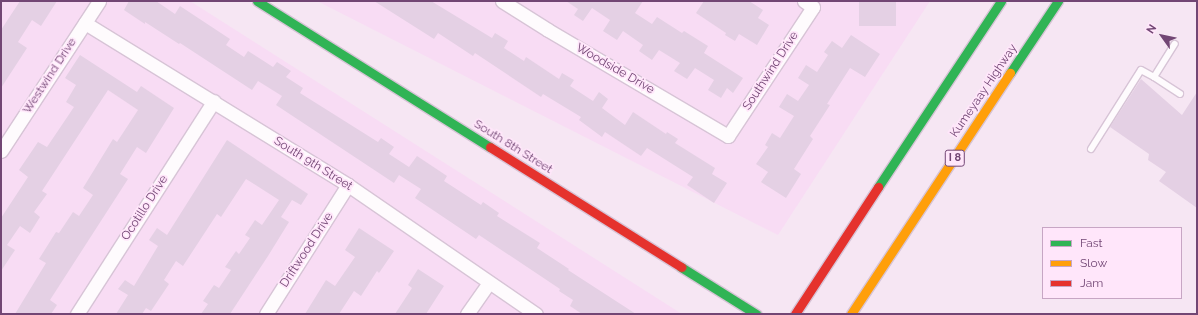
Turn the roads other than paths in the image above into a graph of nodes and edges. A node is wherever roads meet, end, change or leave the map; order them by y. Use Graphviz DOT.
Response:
graph roads {
  1 [pos="99,1"];
  2 [pos="257,1"];
  3 [pos="502,1"];
  4 [pos="1001,1"];
  5 [pos="1058,1"];
  6 [pos="808,4"];
  7 [pos="85,23"];
  8 [pos="1175,44"];
  9 [pos="1154,77"];
  10 [pos="1180,94"];
  11 [pos="214,101"];
  12 [pos="728,136"];
  13 [pos="1090,149"];
  14 [pos="1,151"];
  15 [pos="348,186"];
  16 [pos="489,283"];
  17 [pos="77,314"];
  18 [pos="266,314"];
  19 [pos="467,314"];
  20 [pos="536,314"];
  21 [pos="756,314"];
  22 [pos="795,314"];
  23 [pos="851,314"];
  1 -- 7 [label="street, Westwind Drive"];
  2 -- 21 [label="main road, South 8th Street"];
  3 -- 12 [label="street, Woodside Drive"];
  4 -- 22 [label="main road"];
  5 -- 23 [label="main road, Kumeyaay Highway / I 8"];
  6 -- 12 [label="street, Southwind Drive"];
  7 -- 11 [label="street, South 9th Street"];
  7 -- 14 [label="street, Westwind Drive"];
  8 -- 9 [label="lane"];
  9 -- 10 [label="lane"];
  9 -- 13 [label="lane"];
  11 -- 15 [label="street, South 9th Street"];
  11 -- 17 [label="street, Ocotillo Drive"];
  15 -- 16 [label="street, South 9th Street"];
  15 -- 18 [label="street, Driftwood Drive"];
  16 -- 19 [label="street"];
  16 -- 20 [label="street, South 9th Street"];
}
